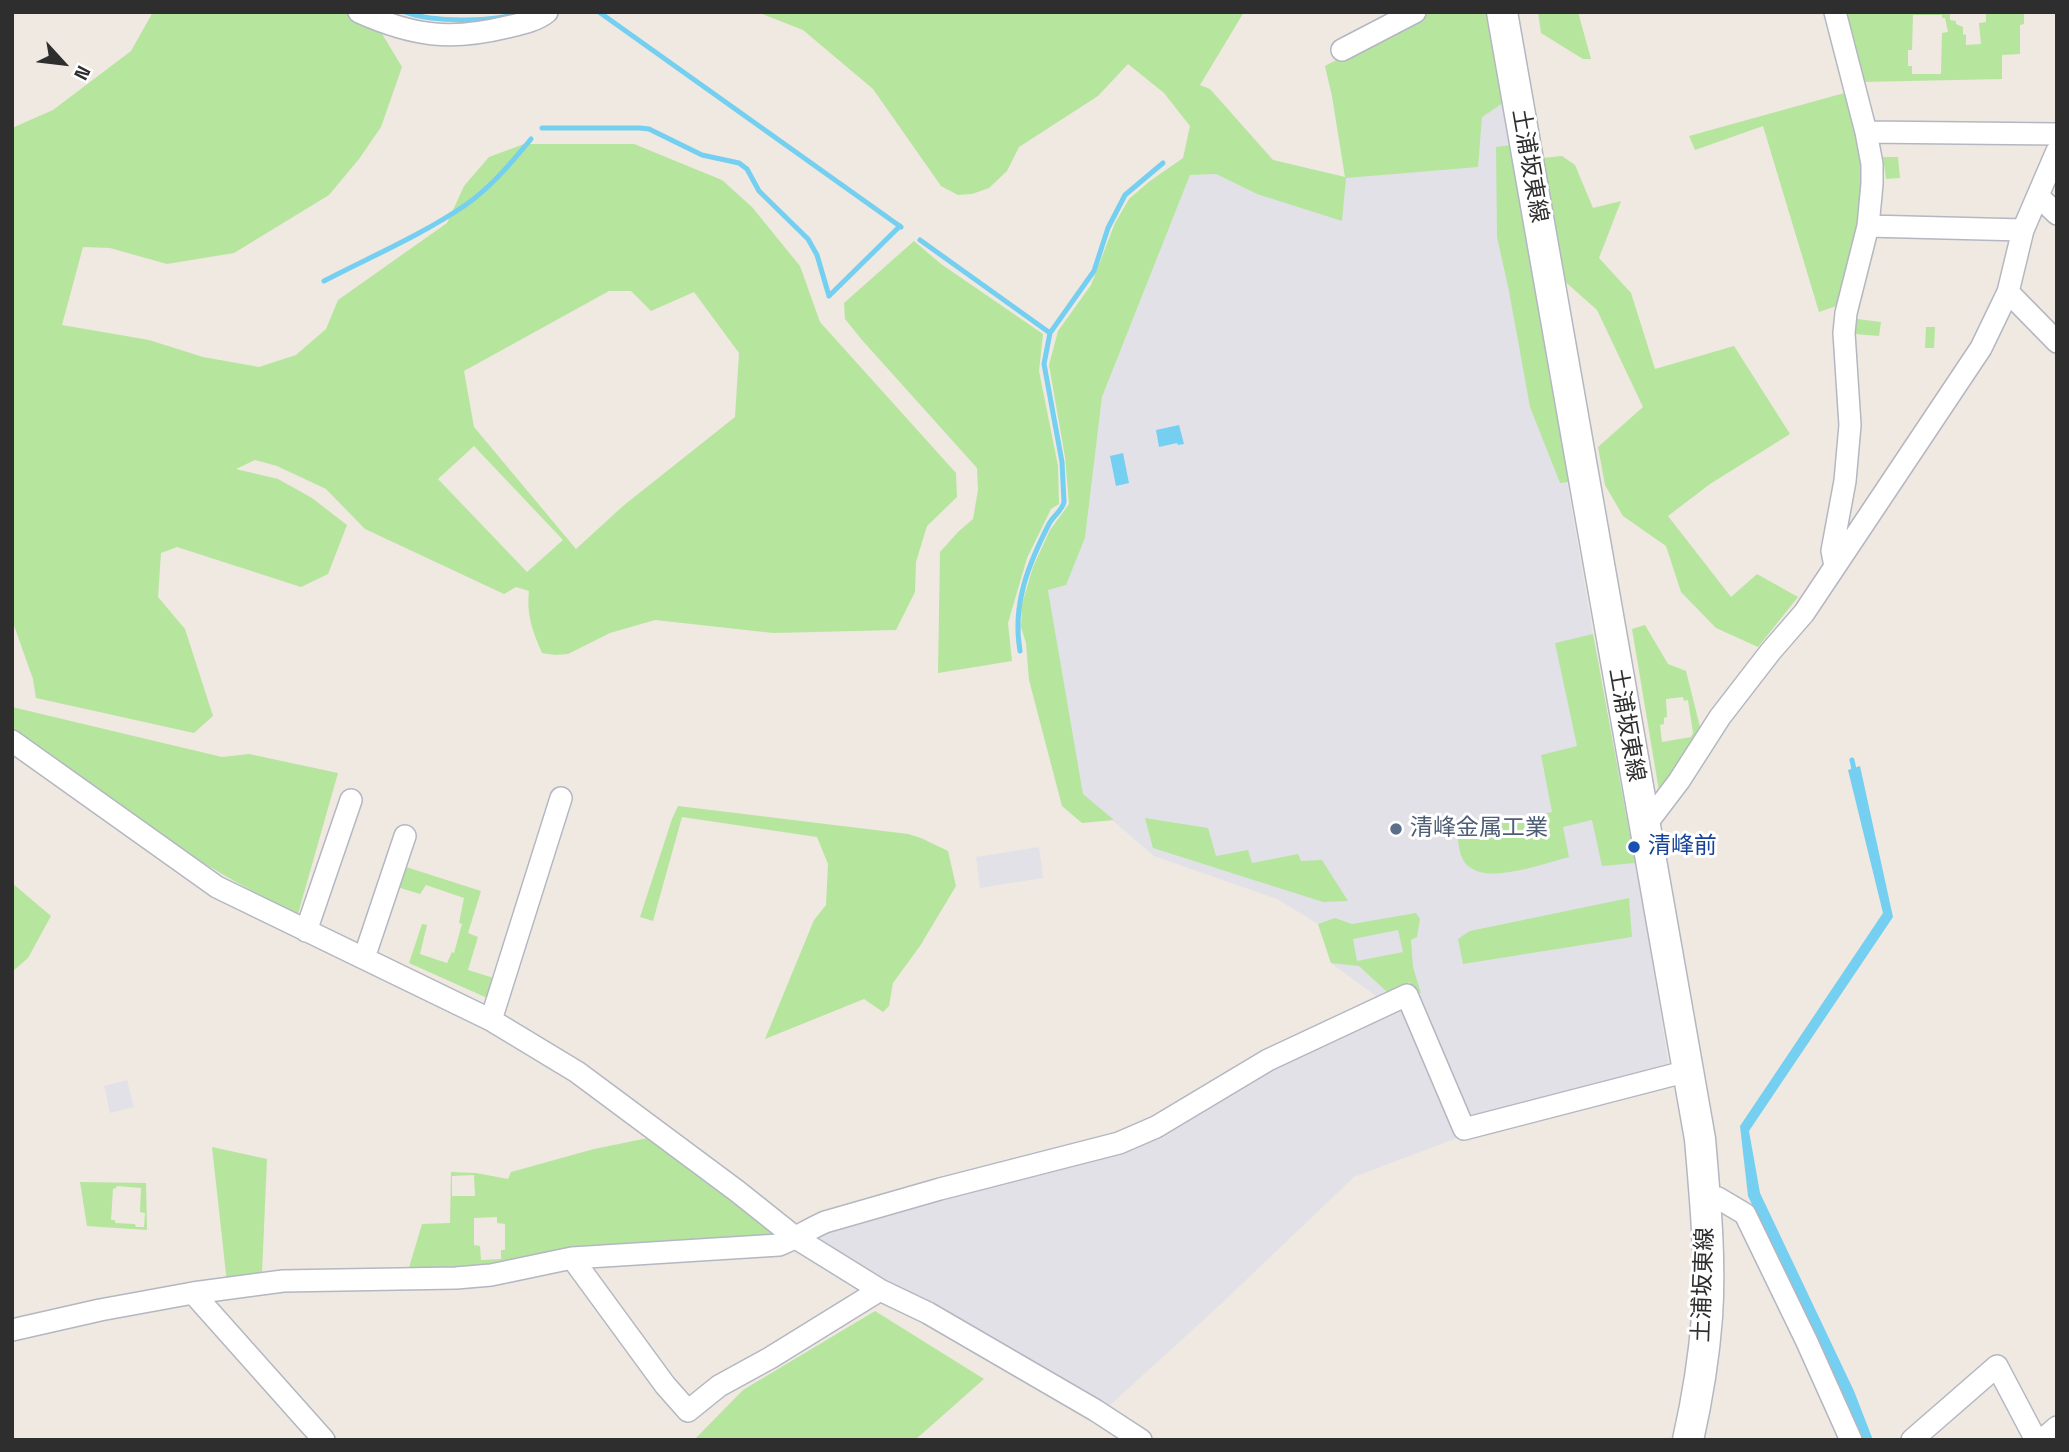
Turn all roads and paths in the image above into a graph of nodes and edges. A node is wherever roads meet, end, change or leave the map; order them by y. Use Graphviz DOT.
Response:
graph roads {
  1 [pos="547,12"];
  2 [pos="1415,12"];
  3 [pos="1502,12"];
  4 [pos="1835,12"];
  5 [pos="371,15"];
  6 [pos="1342,50"];
  7 [pos="1866,132"];
  8 [pos="2057,134"];
  9 [pos="2057,152"];
  10 [pos="2038,195"];
  11 [pos="2057,214"];
  12 [pos="1868,226"];
  13 [pos="2023,230"];
  14 [pos="2008,292"];
  15 [pos="2057,342"];
  16 [pos="1835,566"];
  17 [pos="12,741"];
  18 [pos="561,798"];
  19 [pos="351,800"];
  20 [pos="1644,827"];
  21 [pos="405,836"];
  22 [pos="306,931"];
  23 [pos="363,958"];
  24 [pos="491,1020"];
  25 [pos="1688,1071"];
  26 [pos="1705,1198"];
  27 [pos="796,1238"];
  28 [pos="572,1258"];
  29 [pos="880,1290"];
  30 [pos="193,1293"];
  31 [pos="12,1330"];
  32 [pos="2057,1427"];
  33 [pos="324,1440"];
  34 [pos="1141,1440"];
  35 [pos="1688,1440"];
  36 [pos="1851,1440"];
  37 [pos="1912,1440"];
  38 [pos="2036,1440"];
  39 [pos="2042,1440"];
  1 -- 5 [label="street"];
  2 -- 6 [label="street"];
  3 -- 20 [label="main road, 土浦坂東線"];
  4 -- 7 [label="street"];
  7 -- 8 [label="street"];
  7 -- 12 [label="street"];
  9 -- 10 [label="street"];
  10 -- 11 [label="street"];
  10 -- 13 [label="street"];
  12 -- 13 [label="street"];
  12 -- 16 [label="street"];
  13 -- 14 [label="street"];
  14 -- 15 [label="street"];
  14 -- 16 [label="street"];
  16 -- 20 [label="street"];
  17 -- 22 [label="street"];
  18 -- 24 [label="street"];
  19 -- 22 [label="street"];
  20 -- 25 [label="main road, 土浦坂東線"];
  21 -- 23 [label="street"];
  22 -- 23 [label="street"];
  23 -- 24 [label="street"];
  24 -- 27 [label="street"];
  25 -- 26 [label="main road, 土浦坂東線"];
  25 -- 27 [label="street"];
  26 -- 35 [label="main road, 土浦坂東線"];
  26 -- 36 [label="street"];
  27 -- 28 [label="street"];
  27 -- 29 [label="street"];
  28 -- 29 [label="street"];
  28 -- 30 [label="street"];
  29 -- 34 [label="street"];
  30 -- 31 [label="street"];
  30 -- 33 [label="street"];
  32 -- 39 [label="street"];
  37 -- 38 [label="street"];
}
